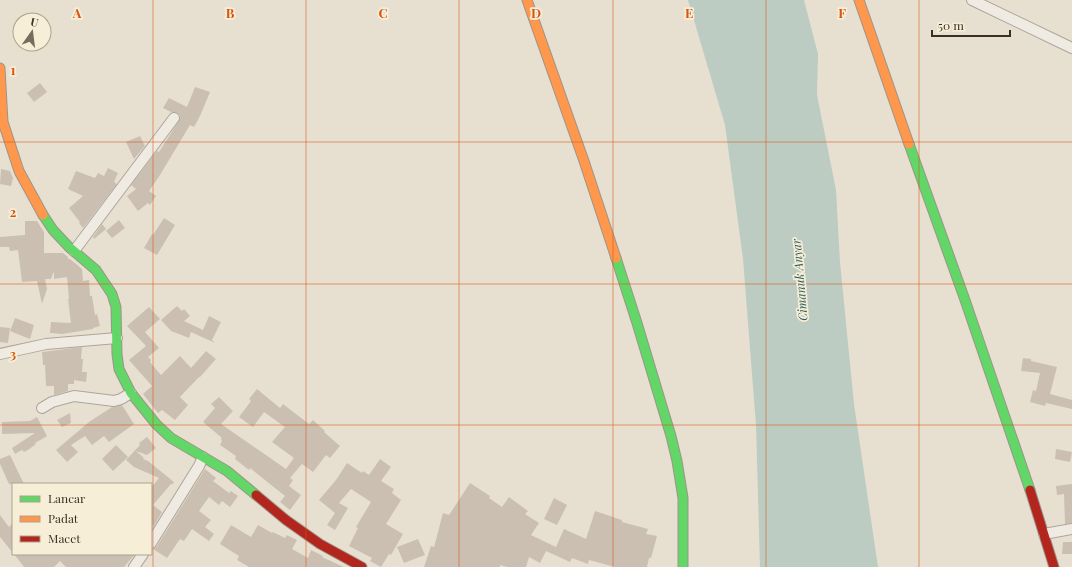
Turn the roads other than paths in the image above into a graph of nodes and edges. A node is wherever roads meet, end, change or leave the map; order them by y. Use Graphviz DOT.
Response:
graph roads {
  1 [pos="527,0"];
  2 [pos="859,0"];
  3 [pos="972,0"];
  4 [pos="1072,48"];
  5 [pos="0,68"];
  6 [pos="174,118"];
  7 [pos="74,251"];
  8 [pos="117,338"];
  9 [pos="0,354"];
  10 [pos="131,393"];
  11 [pos="42,408"];
  12 [pos="203,457"];
  13 [pos="1072,529"];
  14 [pos="1044,534"];
  15 [pos="152,541"];
  16 [pos="142,555"];
  17 [pos="134,567"];
  18 [pos="362,567"];
  19 [pos="683,567"];
  20 [pos="1054,567"];
  1 -- 19 [label="street"];
  2 -- 14 [label="street"];
  3 -- 4 [label="street"];
  5 -- 7 [label="street"];
  6 -- 7 [label="street"];
  7 -- 8 [label="street"];
  8 -- 9 [label="street"];
  8 -- 10 [label="street"];
  10 -- 11 [label="street"];
  10 -- 12 [label="street"];
  12 -- 15 [label="street"];
  12 -- 18 [label="street"];
  13 -- 14 [label="street"];
  14 -- 20 [label="street"];
  16 -- 17 [label="street"];
}
